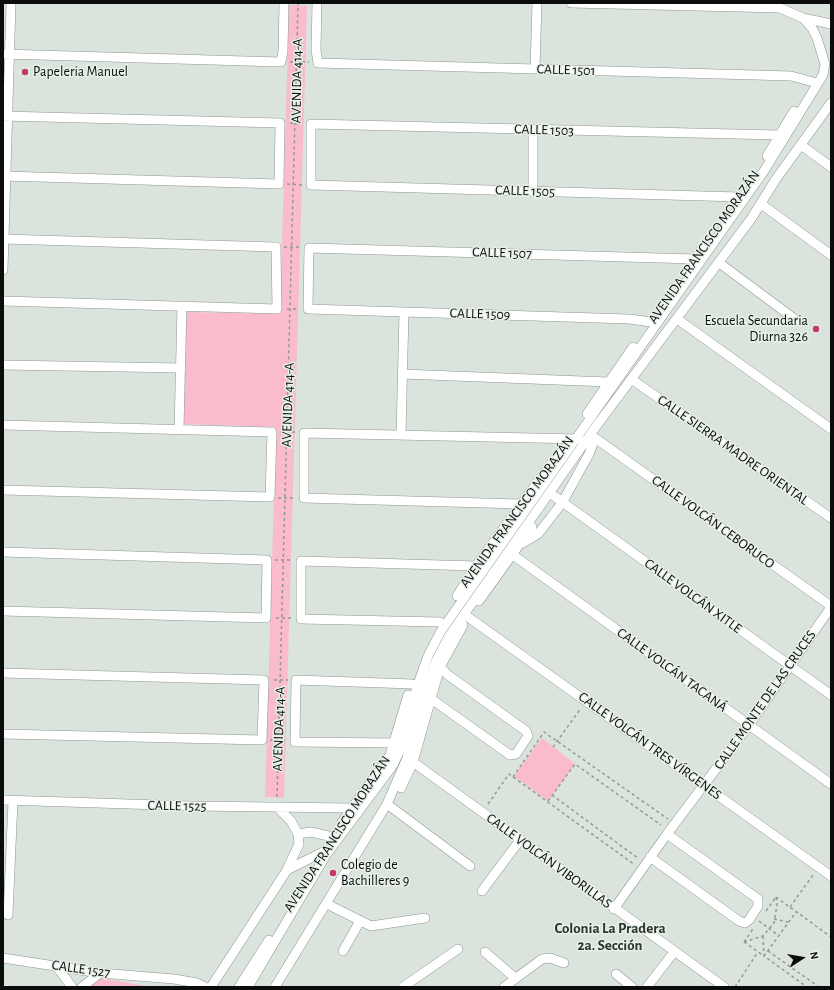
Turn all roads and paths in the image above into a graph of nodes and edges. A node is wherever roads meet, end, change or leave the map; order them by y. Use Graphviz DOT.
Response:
graph roads {
  1 [pos="11,3"];
  2 [pos="284,3"];
  3 [pos="298,3"];
  4 [pos="317,3"];
  5 [pos="537,3"];
  6 [pos="571,3"];
  7 [pos="803,18"];
  8 [pos="831,24"];
  9 [pos="6,54"];
  10 [pos="828,60"];
  11 [pos="281,62"];
  12 [pos="297,62"];
  13 [pos="318,63"];
  14 [pos="536,69"];
  15 [pos="813,82"];
  16 [pos="831,103"];
  17 [pos="831,112"];
  18 [pos="5,116"];
  19 [pos="280,123"];
  20 [pos="296,124"];
  21 [pos="310,124"];
  22 [pos="533,130"];
  23 [pos="778,136"];
  24 [pos="805,148"];
  25 [pos="831,167"];
  26 [pos="4,176"];
  27 [pos="280,184"];
  28 [pos="294,184"];
  29 [pos="311,185"];
  30 [pos="533,191"];
  31 [pos="739,197"];
  32 [pos="764,206"];
  33 [pos="3,239"];
  34 [pos="276,247"];
  35 [pos="292,247"];
  36 [pos="309,248"];
  37 [pos="831,255"];
  38 [pos="695,259"];
  39 [pos="722,265"];
  40 [pos="3,270"];
  41 [pos="3,301"];
  42 [pos="182,306"];
  43 [pos="277,309"];
  44 [pos="291,309"];
  45 [pos="308,310"];
  46 [pos="404,312"];
  47 [pos="680,320"];
  48 [pos="796,320"];
  49 [pos="652,322"];
  50 [pos="3,365"];
  51 [pos="181,368"];
  52 [pos="402,374"];
  53 [pos="634,381"];
  54 [pos="608,382"];
  55 [pos="3,425"];
  56 [pos="179,429"];
  57 [pos="831,429"];
  58 [pos="272,432"];
  59 [pos="287,432"];
  60 [pos="304,433"];
  61 [pos="401,435"];
  62 [pos="592,438"];
  63 [pos="573,439"];
  64 [pos="3,490"];
  65 [pos="554,496"];
  66 [pos="270,497"];
  67 [pos="286,498"];
  68 [pos="304,498"];
  69 [pos="562,503"];
  70 [pos="521,504"];
  71 [pos="831,518"];
  72 [pos="521,544"];
  73 [pos="3,552"];
  74 [pos="513,555"];
  75 [pos="267,560"];
  76 [pos="284,560"];
  77 [pos="301,561"];
  78 [pos="476,566"];
  79 [pos="831,607"];
  80 [pos="3,611"];
  81 [pos="468,616"];
  82 [pos="266,618"];
  83 [pos="282,618"];
  84 [pos="301,619"];
  85 [pos="440,622"];
  86 [pos="791,666"];
  87 [pos="440,667"];
  88 [pos="3,673"];
  89 [pos="264,680"];
  90 [pos="281,680"];
  91 [pos="296,680"];
  92 [pos="412,684"];
  93 [pos="831,695"];
  94 [pos="430,698"];
  95 [pos="586,701"];
  96 [pos="749,725"];
  97 [pos="3,734"];
  98 [pos="262,740"];
  99 [pos="279,741"];
  100 [pos="558,741"];
  101 [pos="295,742"];
  102 [pos="395,743"];
  103 [pos="553,747"];
  104 [pos="413,762"];
  105 [pos="513,777"];
  106 [pos="831,784"];
  107 [pos="704,785"];
  108 [pos="552,795"];
  109 [pos="8,800"];
  110 [pos="548,801"];
  111 [pos="277,807"];
  112 [pos="391,807"];
  113 [pos="352,808"];
  114 [pos="482,812"];
  115 [pos="670,829"];
  116 [pos="298,834"];
  117 [pos="333,837"];
  118 [pos="520,840"];
  119 [pos="323,852"];
  120 [pos="645,863"];
  121 [pos="470,866"];
  122 [pos="819,867"];
  123 [pos="287,870"];
  124 [pos="831,876"];
  125 [pos="482,890"];
  126 [pos="331,906"];
  127 [pos="790,907"];
  128 [pos="614,909"];
  129 [pos="796,912"];
  130 [pos="8,915"];
  131 [pos="425,918"];
  132 [pos="774,919"];
  133 [pos="360,921"];
  134 [pos="759,921"];
  135 [pos="788,922"];
  136 [pos="769,928"];
  137 [pos="763,936"];
  138 [pos="779,936"];
  139 [pos="831,937"];
  140 [pos="458,949"];
  141 [pos="344,951"];
  142 [pos="768,951"];
  143 [pos="485,952"];
  144 [pos="674,952"];
  145 [pos="758,952"];
  146 [pos="764,956"];
  147 [pos="3,958"];
  148 [pos="564,963"];
  149 [pos="57,967"];
  150 [pos="100,973"];
  151 [pos="616,974"];
  152 [pos="174,978"];
  153 [pos="515,978"];
  154 [pos="72,987"];
  155 [pos="82,987"];
  156 [pos="182,987"];
  157 [pos="205,987"];
  158 [pos="211,987"];
  159 [pos="239,987"];
  160 [pos="248,987"];
  161 [pos="275,987"];
  162 [pos="282,987"];
  163 [pos="403,987"];
  164 [pos="504,987"];
  165 [pos="632,987"];
  166 [pos="647,987"];
  167 [pos="724,987"];
  168 [pos="735,987"];
  169 [pos="807,987"];
  170 [pos="818,987"];
  1 -- 9 [label="street"];
  2 -- 11 [label="street, AVENIDA 414-A"];
  3 -- 12 [label="path, AVENIDA 414-A"];
  4 -- 13 [label="street, AVENIDA 414-A"];
  5 -- 14 [label="street"];
  6 -- 7 [label="street"];
  7 -- 8 [label="street"];
  7 -- 10 [label="street"];
  9 -- 11 [label="street"];
  9 -- 18 [label="street"];
  10 -- 15 [label="street, AVENIDA FRANCISCO MORAZÁN"];
  10 -- 63 [label="street"];
  11 -- 12 [label="path"];
  12 -- 13 [label="path"];
  12 -- 20 [label="path, AVENIDA 414-A"];
  13 -- 14 [label="street, CALLE 1501"];
  14 -- 15 [label="street, CALLE 1501"];
  15 -- 23 [label="street, AVENIDA FRANCISCO MORAZÁN"];
  16 -- 62 [label="street"];
  17 -- 24 [label="street, AVENIDA FRANCISCO MORAZÁN"];
  18 -- 19 [label="street"];
  18 -- 26 [label="street"];
  19 -- 20 [label="path"];
  19 -- 27 [label="street, AVENIDA 414-A"];
  20 -- 21 [label="path"];
  20 -- 28 [label="path, AVENIDA 414-A"];
  21 -- 22 [label="street, CALLE 1503"];
  21 -- 29 [label="street, AVENIDA 414-A"];
  22 -- 23 [label="street, CALLE 1503"];
  22 -- 30 [label="street"];
  23 -- 31 [label="street, AVENIDA FRANCISCO MORAZÁN"];
  24 -- 25 [label="street"];
  24 -- 32 [label="street, AVENIDA FRANCISCO MORAZÁN"];
  26 -- 27 [label="street"];
  26 -- 33 [label="street"];
  27 -- 28 [label="path"];
  28 -- 29 [label="path"];
  28 -- 35 [label="path, AVENIDA 414-A"];
  29 -- 30 [label="street, CALLE 1505"];
  30 -- 31 [label="street, CALLE 1505"];
  31 -- 38 [label="street, AVENIDA FRANCISCO MORAZÁN"];
  32 -- 37 [label="street"];
  32 -- 39 [label="street, AVENIDA FRANCISCO MORAZÁN"];
  33 -- 34 [label="street"];
  33 -- 40 [label="street"];
  34 -- 35 [label="path"];
  34 -- 43 [label="street"];
  35 -- 36 [label="path"];
  35 -- 44 [label="path, AVENIDA 414-A"];
  36 -- 38 [label="street, CALLE 1507"];
  36 -- 45 [label="street"];
  38 -- 49 [label="street, AVENIDA FRANCISCO MORAZÁN"];
  39 -- 47 [label="street, AVENIDA FRANCISCO MORAZÁN"];
  39 -- 48 [label="street"];
  41 -- 42 [label="street"];
  42 -- 43 [label="street"];
  42 -- 51 [label="street"];
  43 -- 44 [label="path"];
  44 -- 45 [label="path"];
  44 -- 59 [label="path, AVENIDA 414-A"];
  45 -- 46 [label="street, CALLE 1509"];
  46 -- 49 [label="street, CALLE 1509"];
  46 -- 52 [label="street"];
  47 -- 53 [label="street, AVENIDA FRANCISCO MORAZÁN"];
  47 -- 57 [label="street"];
  49 -- 54 [label="street, AVENIDA FRANCISCO MORAZÁN"];
  50 -- 51 [label="street"];
  51 -- 56 [label="street"];
  52 -- 54 [label="street"];
  52 -- 61 [label="street"];
  53 -- 62 [label="street, AVENIDA FRANCISCO MORAZÁN"];
  53 -- 71 [label="street, CALLE SIERRA MADRE ORIENTAL"];
  54 -- 63 [label="street, AVENIDA FRANCISCO MORAZÁN"];
  55 -- 56 [label="street"];
  56 -- 58 [label="street"];
  58 -- 59 [label="path"];
  58 -- 66 [label="street, AVENIDA 414-A"];
  59 -- 60 [label="path"];
  59 -- 67 [label="path, AVENIDA 414-A"];
  60 -- 61 [label="street"];
  60 -- 68 [label="street, AVENIDA 414-A"];
  61 -- 63 [label="street"];
  62 -- 63 [label="street"];
  62 -- 65 [label="street, AVENIDA FRANCISCO MORAZÁN"];
  62 -- 69 [label="street"];
  62 -- 79 [label="street, CALLE VOLCÁN CEBORUCO"];
  62 -- 161 [label="street"];
  63 -- 70 [label="street, AVENIDA FRANCISCO MORAZÁN"];
  63 -- 160 [label="street"];
  64 -- 66 [label="street"];
  65 -- 69 [label="street, CALLE VOLCÁN XITLE"];
  65 -- 72 [label="street, AVENIDA FRANCISCO MORAZÁN"];
  66 -- 67 [label="path"];
  67 -- 68 [label="path"];
  67 -- 76 [label="path, AVENIDA 414-A"];
  68 -- 70 [label="street"];
  69 -- 72 [label="street"];
  69 -- 86 [label="street, CALLE VOLCÁN XITLE"];
  70 -- 78 [label="street, AVENIDA FRANCISCO MORAZÁN"];
  72 -- 74 [label="street, AVENIDA FRANCISCO MORAZÁN"];
  73 -- 75 [label="street"];
  74 -- 81 [label="street, AVENIDA FRANCISCO MORAZÁN"];
  74 -- 96 [label="street, CALLE VOLCÁN TACANÁ"];
  75 -- 76 [label="path"];
  75 -- 82 [label="street"];
  76 -- 77 [label="path"];
  76 -- 83 [label="path, AVENIDA 414-A"];
  77 -- 78 [label="street"];
  77 -- 84 [label="street"];
  78 -- 85 [label="street, AVENIDA FRANCISCO MORAZÁN"];
  79 -- 86 [label="street, CALLE MONTE DE LAS CRUCES"];
  80 -- 82 [label="street"];
  81 -- 87 [label="street, AVENIDA FRANCISCO MORAZÁN"];
  81 -- 95 [label="street, CALLE VOLCÁN TRES VÍRGENES"];
  82 -- 83 [label="path"];
  83 -- 84 [label="path"];
  83 -- 90 [label="path, AVENIDA 414-A"];
  84 -- 85 [label="street"];
  85 -- 92 [label="street, AVENIDA FRANCISCO MORAZÁN"];
  86 -- 93 [label="street, CALLE VOLCÁN XITLE"];
  86 -- 96 [label="street, CALLE MONTE DE LAS CRUCES"];
  87 -- 94 [label="street, AVENIDA FRANCISCO MORAZÁN"];
  87 -- 94 [label="street"];
  88 -- 89 [label="street"];
  89 -- 90 [label="path"];
  89 -- 98 [label="street, AVENIDA 414-A"];
  90 -- 91 [label="path"];
  90 -- 99 [label="path, AVENIDA 414-A"];
  91 -- 92 [label="street"];
  91 -- 101 [label="street, AVENIDA 414-A"];
  92 -- 102 [label="street, AVENIDA FRANCISCO MORAZÁN"];
  94 -- 104 [label="street, AVENIDA FRANCISCO MORAZÁN"];
  95 -- 100 [label="path"];
  95 -- 107 [label="street, CALLE VOLCÁN TRES VÍRGENES"];
  96 -- 106 [label="street, CALLE VOLCÁN TACANÁ"];
  96 -- 107 [label="street, CALLE MONTE DE LAS CRUCES"];
  97 -- 98 [label="street"];
  98 -- 99 [label="path"];
  99 -- 101 [label="path"];
  99 -- 111 [label="path, AVENIDA 414-A"];
  100 -- 103 [label="path"];
  100 -- 105 [label="path"];
  100 -- 115 [label="path"];
  101 -- 102 [label="street"];
  102 -- 113 [label="street, AVENIDA FRANCISCO MORAZÁN"];
  104 -- 112 [label="street, AVENIDA FRANCISCO MORAZÁN"];
  104 -- 114 [label="street, CALLE VOLCÁN VIBORILLAS"];
  105 -- 110 [label="path"];
  105 -- 114 [label="path"];
  107 -- 115 [label="street, CALLE MONTE DE LAS CRUCES"];
  107 -- 122 [label="street, CALLE VOLCÁN TRES VÍRGENES"];
  108 -- 120 [label="path"];
  109 -- 111 [label="street, CALLE 1525"];
  109 -- 130 [label="street"];
  110 -- 115 [label="path"];
  110 -- 120 [label="path"];
  111 -- 113 [label="street, CALLE 1525"];
  111 -- 116 [label="street"];
  112 -- 121 [label="street"];
  112 -- 126 [label="street, AVENIDA FRANCISCO MORAZÁN"];
  113 -- 117 [label="street, AVENIDA FRANCISCO MORAZÁN"];
  114 -- 118 [label="street, CALLE VOLCÁN VIBORILLAS"];
  115 -- 120 [label="street, CALLE MONTE DE LAS CRUCES"];
  115 -- 120 [label="street"];
  116 -- 117 [label="street"];
  116 -- 123 [label="street"];
  117 -- 119 [label="street, AVENIDA FRANCISCO MORAZÁN"];
  118 -- 125 [label="street"];
  118 -- 128 [label="street, CALLE VOLCÁN VIBORILLAS"];
  119 -- 123 [label="street"];
  119 -- 159 [label="street, AVENIDA FRANCISCO MORAZÁN"];
  120 -- 128 [label="street, CALLE MONTE DE LAS CRUCES"];
  122 -- 124 [label="street, CALLE VOLCÁN TRES VÍRGENES"];
  122 -- 127 [label="path"];
  123 -- 158 [label="street"];
  126 -- 133 [label="street"];
  126 -- 162 [label="street, AVENIDA FRANCISCO MORAZÁN"];
  127 -- 129 [label="path"];
  127 -- 132 [label="path"];
  128 -- 144 [label="street, CALLE VOLCÁN VIBORILLAS"];
  129 -- 135 [label="path"];
  129 -- 139 [label="path"];
  131 -- 133 [label="street"];
  132 -- 135 [label="path"];
  132 -- 136 [label="path"];
  133 -- 141 [label="street"];
  134 -- 136 [label="path"];
  135 -- 138 [label="path"];
  136 -- 137 [label="path"];
  136 -- 138 [label="path"];
  137 -- 145 [label="path"];
  137 -- 146 [label="path"];
  138 -- 142 [label="path"];
  140 -- 163 [label="street"];
  142 -- 146 [label="path"];
  142 -- 170 [label="path"];
  143 -- 153 [label="street"];
  144 -- 166 [label="street"];
  144 -- 167 [label="street, CALLE VOLCÁN VIBORILLAS"];
  145 -- 146 [label="path"];
  145 -- 168 [label="path"];
  146 -- 169 [label="path"];
  147 -- 149 [label="street, CALLE 1527"];
  148 -- 153 [label="street"];
  149 -- 150 [label="street, CALLE 1527"];
  149 -- 154 [label="street"];
  150 -- 152 [label="street, CALLE 1527"];
  150 -- 155 [label="street"];
  151 -- 165 [label="street"];
  152 -- 156 [label="street"];
  152 -- 157 [label="street, CALLE 1527"];
  153 -- 164 [label="street"];
}
